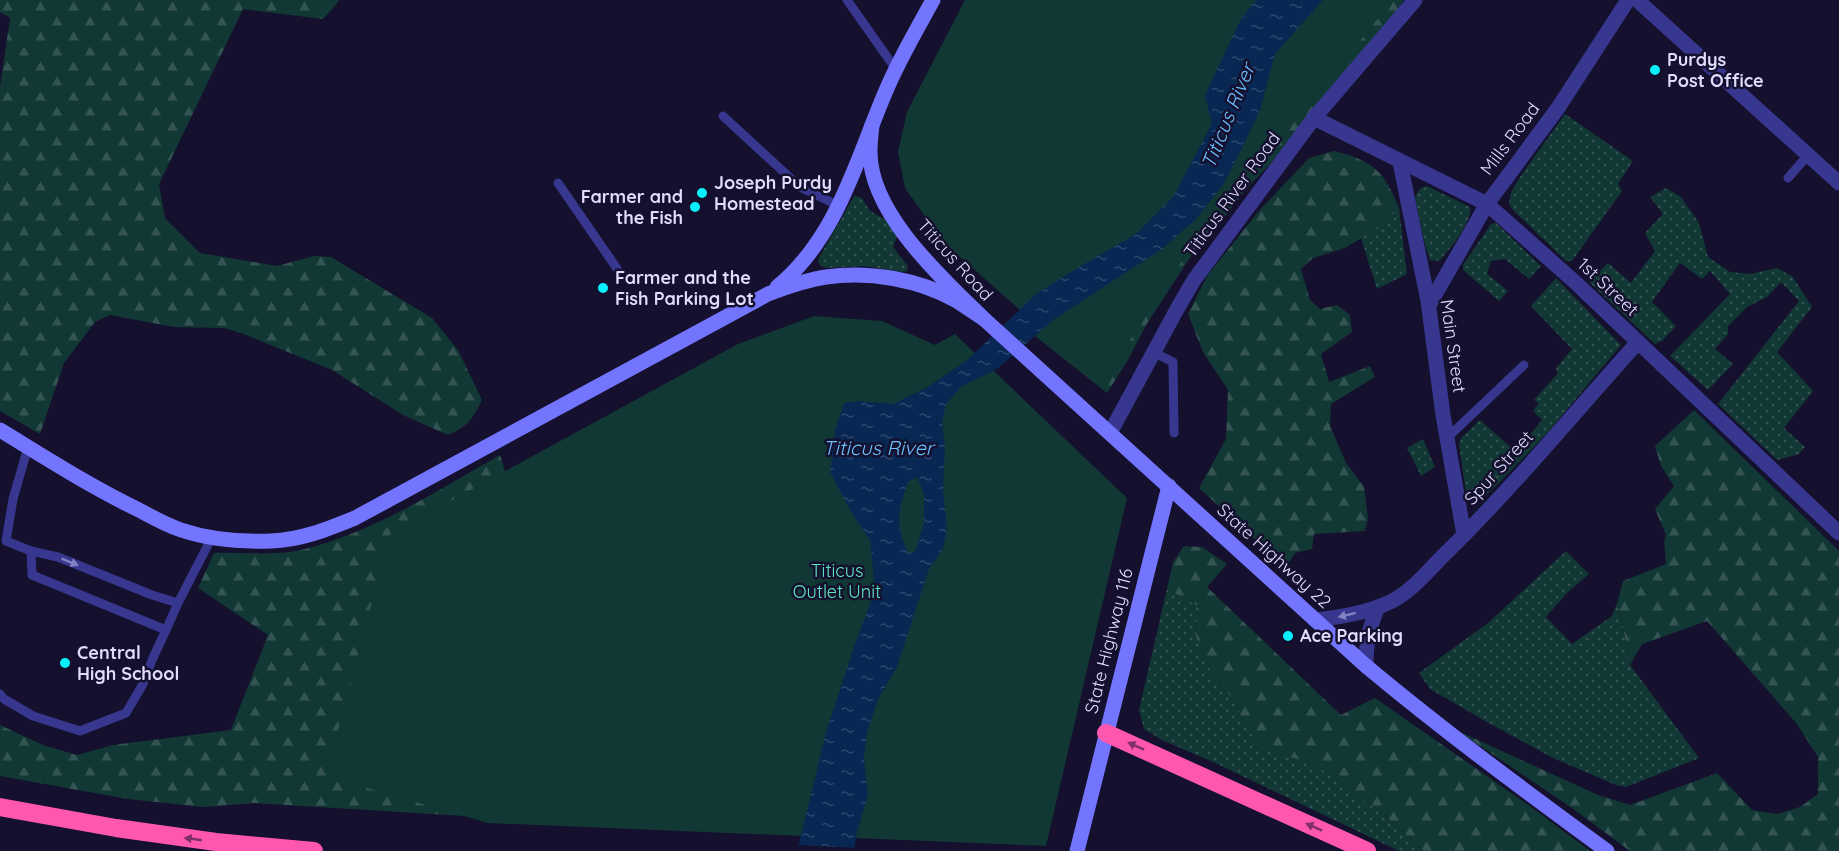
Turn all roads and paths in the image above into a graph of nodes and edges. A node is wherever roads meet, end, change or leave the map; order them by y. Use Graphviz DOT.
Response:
graph roads {
  1 [pos="847,0"];
  2 [pos="933,0"];
  3 [pos="1415,0"];
  4 [pos="1628,0"];
  5 [pos="1637,0"];
  6 [pos="895,68"];
  7 [pos="723,116"];
  8 [pos="1314,118"];
  9 [pos="872,125"];
  10 [pos="1808,155"];
  11 [pos="1400,162"];
  12 [pos="1788,177"];
  13 [pos="558,183"];
  14 [pos="1839,183"];
  15 [pos="1486,204"];
  16 [pos="839,206"];
  17 [pos="620,273"];
  18 [pos="768,294"];
  19 [pos="1429,305"];
  20 [pos="984,319"];
  21 [pos="1638,342"];
  22 [pos="1153,352"];
  23 [pos="1524,365"];
  24 [pos="0,430"];
  25 [pos="1110,433"];
  26 [pos="1174,434"];
  27 [pos="1447,438"];
  28 [pos="28,447"];
  29 [pos="1169,486"];
  30 [pos="1839,533"];
  31 [pos="1464,535"];
  32 [pos="212,537"];
  33 [pos="31,551"];
  34 [pos="178,603"];
  35 [pos="1378,607"];
  36 [pos="1315,620"];
  37 [pos="166,630"];
  38 [pos="1366,666"];
  39 [pos="0,694"];
  40 [pos="1106,733"];
  41 [pos="0,807"];
  42 [pos="314,851"];
  43 [pos="1077,851"];
  44 [pos="1367,851"];
  45 [pos="1607,851"];
  1 -- 6 [label="lane"];
  2 -- 6 [label="main road, Titicus Road"];
  3 -- 8 [label="street, Titicus River Road"];
  4 -- 15 [label="street, Mills Road"];
  5 -- 10 [label="street"];
  6 -- 9 [label="main road, Titicus Road"];
  7 -- 16 [label="lane"];
  8 -- 11 [label="street, 1st Street"];
  8 -- 22 [label="street, Titicus River Road"];
  9 -- 16 [label="main road, Titicus Road"];
  9 -- 20 [label="main road, Titicus Road"];
  10 -- 12 [label="lane"];
  10 -- 14 [label="street"];
  11 -- 15 [label="street, 1st Street"];
  11 -- 19 [label="street, Main Street"];
  13 -- 17 [label="lane"];
  15 -- 19 [label="street, Mills Road"];
  15 -- 21 [label="street, 1st Street"];
  16 -- 18 [label="main road, Titicus Road"];
  18 -- 20 [label="main road"];
  18 -- 32 [label="main road"];
  19 -- 27 [label="street, Main Street"];
  20 -- 25 [label="main road, State Highway 22"];
  21 -- 30 [label="street, 1st Street"];
  21 -- 31 [label="street, Spur Street"];
  22 -- 25 [label="street, Titicus River Road"];
  22 -- 26 [label="lane"];
  23 -- 27 [label="lane"];
  24 -- 28 [label="main road"];
  25 -- 29 [label="main road, State Highway 22"];
  27 -- 31 [label="street, Main Street"];
  28 -- 32 [label="main road"];
  28 -- 33 [label="lane"];
  29 -- 36 [label="main road, State Highway 22"];
  29 -- 40 [label="main road, State Highway 116"];
  31 -- 35 [label="street, Spur Street"];
  32 -- 34 [label="lane"];
  33 -- 34 [label="lane, one-way"];
  33 -- 37 [label="lane"];
  34 -- 37 [label="lane"];
  35 -- 36 [label="street, Spur Street, one-way"];
  35 -- 38 [label="street"];
  36 -- 38 [label="main road, State Highway 22"];
  37 -- 39 [label="lane"];
  38 -- 45 [label="main road, State Highway 22"];
  40 -- 43 [label="main road, State Highway 116"];
  44 -- 40 [label="highway, one-way"];
  42 -- 41 [label="highway, one-way"];
}
